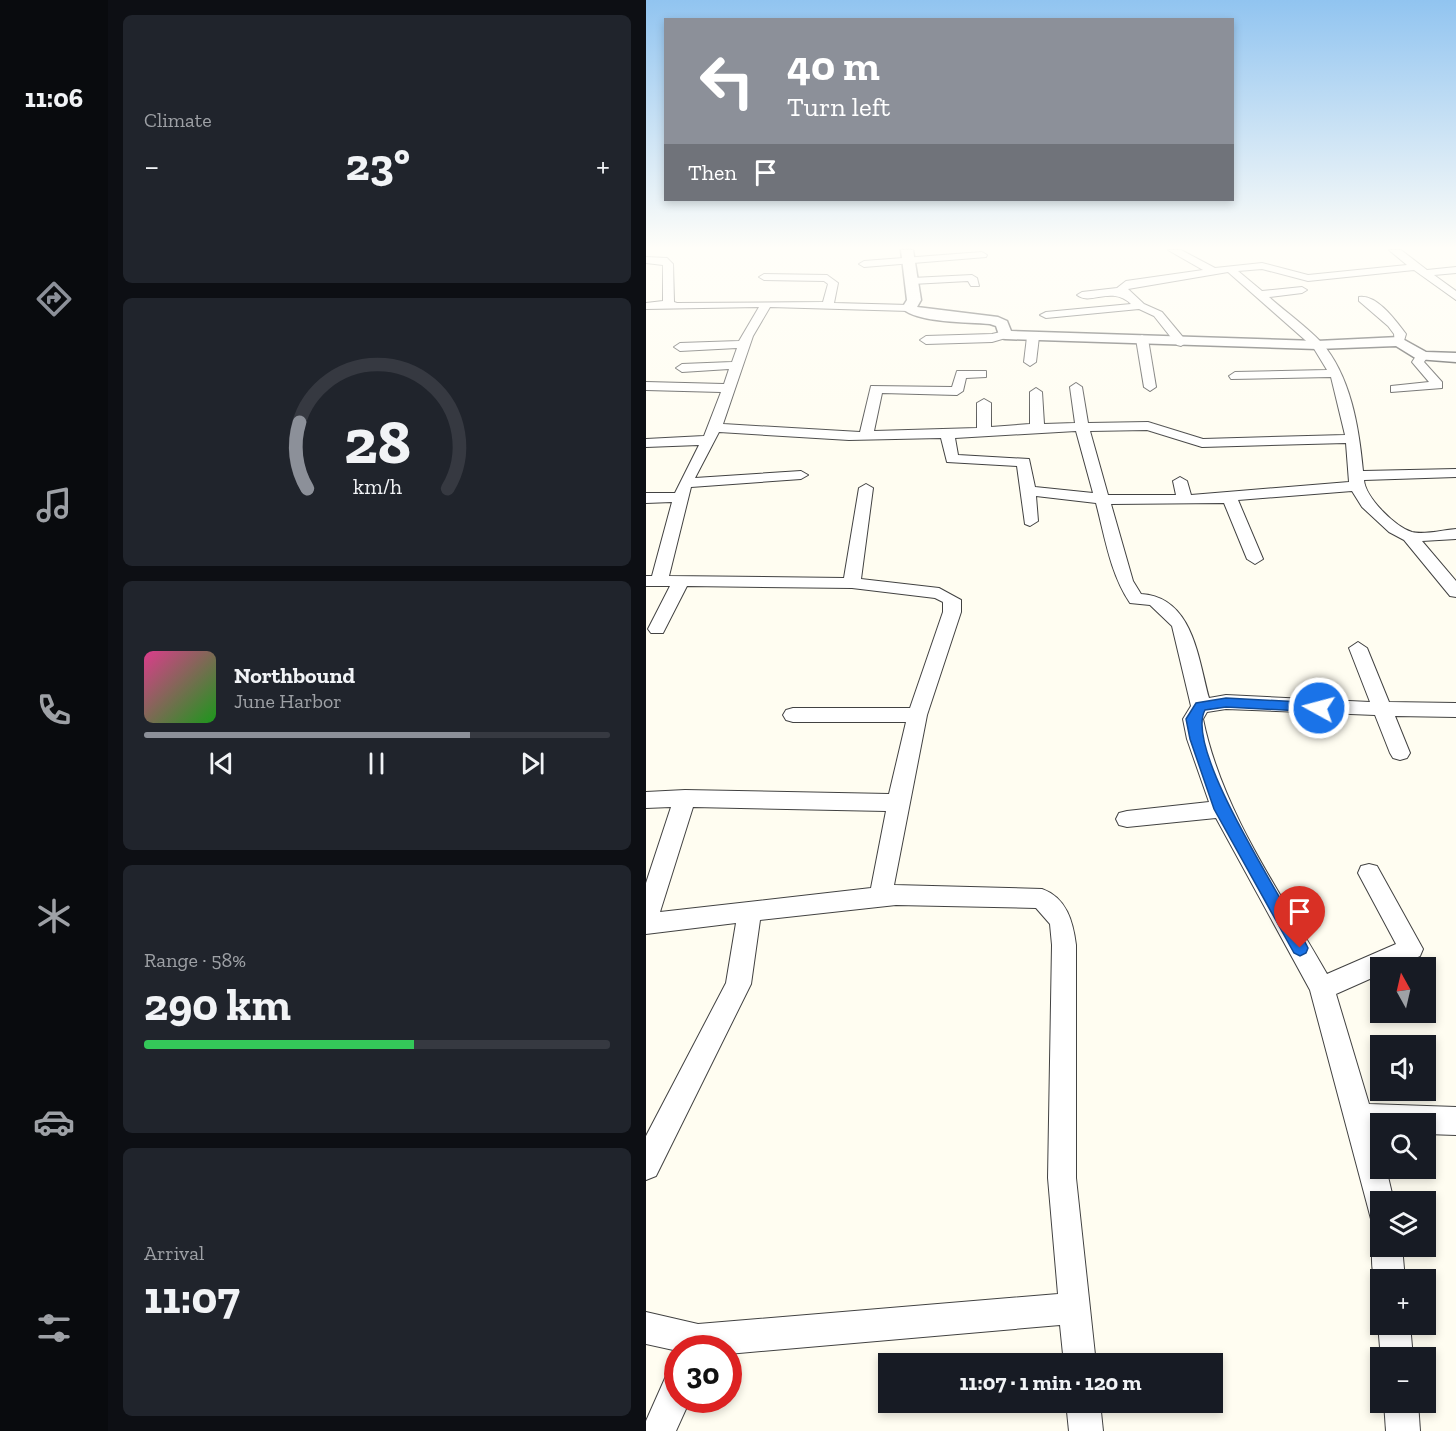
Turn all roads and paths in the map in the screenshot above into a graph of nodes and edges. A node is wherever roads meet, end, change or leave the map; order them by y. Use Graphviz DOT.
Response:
graph roads {
  1 [pos="760,317"];
  2 [pos="958,317"];
  3 [pos="1160,317"];
  4 [pos="1283,317"];
  5 [pos="1387,317"];
  6 [pos="1005,335"];
  7 [pos="1033,338"];
  8 [pos="1142,339"];
  9 [pos="926,340"];
  10 [pos="1399,341"];
  11 [pos="1182,342"];
  12 [pos="745,344"];
  13 [pos="1317,345"];
  14 [pos="680,347"];
  15 [pos="1422,356"];
  16 [pos="1456,358"];
  17 [pos="1030,363"];
  18 [pos="739,365"];
  19 [pos="682,368"];
  20 [pos="1336,373"];
  21 [pos="982,374"];
  22 [pos="1235,376"];
  23 [pos="646,386"];
  24 [pos="668,386"];
  25 [pos="1076,387"];
  26 [pos="1150,387"];
  27 [pos="729,388"];
  28 [pos="1396,389"];
  29 [pos="1036,392"];
  30 [pos="664,400"];
  31 [pos="984,403"];
  32 [pos="1082,427"];
  33 [pos="1037,428"];
  34 [pos="984,432"];
  35 [pos="710,434"];
  36 [pos="947,434"];
  37 [pos="866,436"];
  38 [pos="1353,439"];
  39 [pos="646,443"];
  40 [pos="1456,473"];
  41 [pos="801,476"];
  42 [pos="1180,481"];
  43 [pos="1358,481"];
  44 [pos="866,488"];
  45 [pos="684,490"];
  46 [pos="1028,491"];
  47 [pos="646,498"];
  48 [pos="1230,498"];
  49 [pos="1102,499"];
  50 [pos="1185,500"];
  51 [pos="1030,521"];
  52 [pos="1456,534"];
  53 [pos="1410,537"];
  54 [pos="1255,559"];
  55 [pos="652,581"];
  56 [pos="681,582"];
  57 [pos="852,583"];
  58 [pos="1456,592"];
  59 [pos="657,629"];
  60 [pos="1358,648"];
  61 [pos="1201,706"];
  62 [pos="1383,709"];
  63 [pos="1456,710"];
  64 [pos="793,715"];
  65 [pos="918,715"];
  66 [pos="1400,753"];
  67 [pos="685,798"];
  68 [pos="646,800"];
  69 [pos="898,802"];
  70 [pos="1222,809"];
  71 [pos="1128,819"];
  72 [pos="1369,873"];
  73 [pos="896,895"];
  74 [pos="751,911"];
  75 [pos="646,919"];
  76 [pos="646,924"];
  77 [pos="1322,988"];
  78 [pos="1359,1117"];
  79 [pos="1456,1120"];
  80 [pos="646,1166"];
  81 [pos="1377,1191"];
  82 [pos="1075,1308"];
  83 [pos="646,1328"];
  84 [pos="668,1335"];
  85 [pos="742,1340"];
  86 [pos="1079,1353"];
  87 [pos="667,1413"];
  88 [pos="1084,1413"];
  89 [pos="1402,1413"];
  90 [pos="659,1431"];
  91 [pos="1086,1431"];
  92 [pos="1403,1431"];
  1 -- 12 [label="street"];
  2 -- 6 [label="street"];
  3 -- 11 [label="street"];
  4 -- 13 [label="street"];
  5 -- 10 [label="street"];
  6 -- 7 [label="street"];
  6 -- 9 [label="street"];
  7 -- 8 [label="street"];
  7 -- 17 [label="street"];
  8 -- 11 [label="street"];
  8 -- 26 [label="street"];
  10 -- 13 [label="street"];
  10 -- 15 [label="street"];
  11 -- 13 [label="street"];
  12 -- 14 [label="street"];
  12 -- 18 [label="street"];
  13 -- 20 [label="street"];
  15 -- 16 [label="street"];
  15 -- 28 [label="street"];
  18 -- 19 [label="street"];
  18 -- 27 [label="street"];
  20 -- 22 [label="street"];
  20 -- 38 [label="street"];
  21 -- 37 [label="street"];
  23 -- 24 [label="street"];
  24 -- 27 [label="street"];
  24 -- 30 [label="street"];
  25 -- 32 [label="street"];
  27 -- 35 [label="street"];
  29 -- 33 [label="street"];
  31 -- 34 [label="street"];
  32 -- 33 [label="street"];
  32 -- 38 [label="street"];
  32 -- 49 [label="street"];
  33 -- 34 [label="street"];
  34 -- 36 [label="street"];
  35 -- 37 [label="street"];
  35 -- 39 [label="street"];
  35 -- 45 [label="street"];
  36 -- 37 [label="street"];
  36 -- 46 [label="street"];
  38 -- 43 [label="street"];
  40 -- 43 [label="street"];
  41 -- 45 [label="street"];
  42 -- 50 [label="street"];
  43 -- 48 [label="street"];
  43 -- 53 [label="street"];
  44 -- 57 [label="street"];
  45 -- 47 [label="street"];
  45 -- 55 [label="street"];
  46 -- 49 [label="street"];
  46 -- 51 [label="street"];
  48 -- 50 [label="street"];
  48 -- 54 [label="street"];
  49 -- 50 [label="street"];
  49 -- 61 [label="street"];
  52 -- 53 [label="street"];
  53 -- 58 [label="street"];
  55 -- 56 [label="street"];
  56 -- 57 [label="street"];
  56 -- 59 [label="street"];
  57 -- 65 [label="street"];
  60 -- 62 [label="street"];
  61 -- 62 [label="street"];
  61 -- 70 [label="street"];
  62 -- 63 [label="street"];
  62 -- 66 [label="street"];
  64 -- 65 [label="street"];
  65 -- 69 [label="street"];
  67 -- 68 [label="street"];
  67 -- 69 [label="street"];
  67 -- 75 [label="street"];
  69 -- 73 [label="street"];
  70 -- 71 [label="street"];
  70 -- 77 [label="street"];
  72 -- 77 [label="street"];
  73 -- 74 [label="street"];
  73 -- 82 [label="street"];
  74 -- 76 [label="street"];
  74 -- 80 [label="street"];
  77 -- 78 [label="street"];
  78 -- 79 [label="street"];
  78 -- 81 [label="street"];
  82 -- 85 [label="street"];
  82 -- 86 [label="street"];
  83 -- 84 [label="street"];
  87 -- 90 [label="street"];
  88 -- 91 [label="street"];
  89 -- 92 [label="street"];
}
